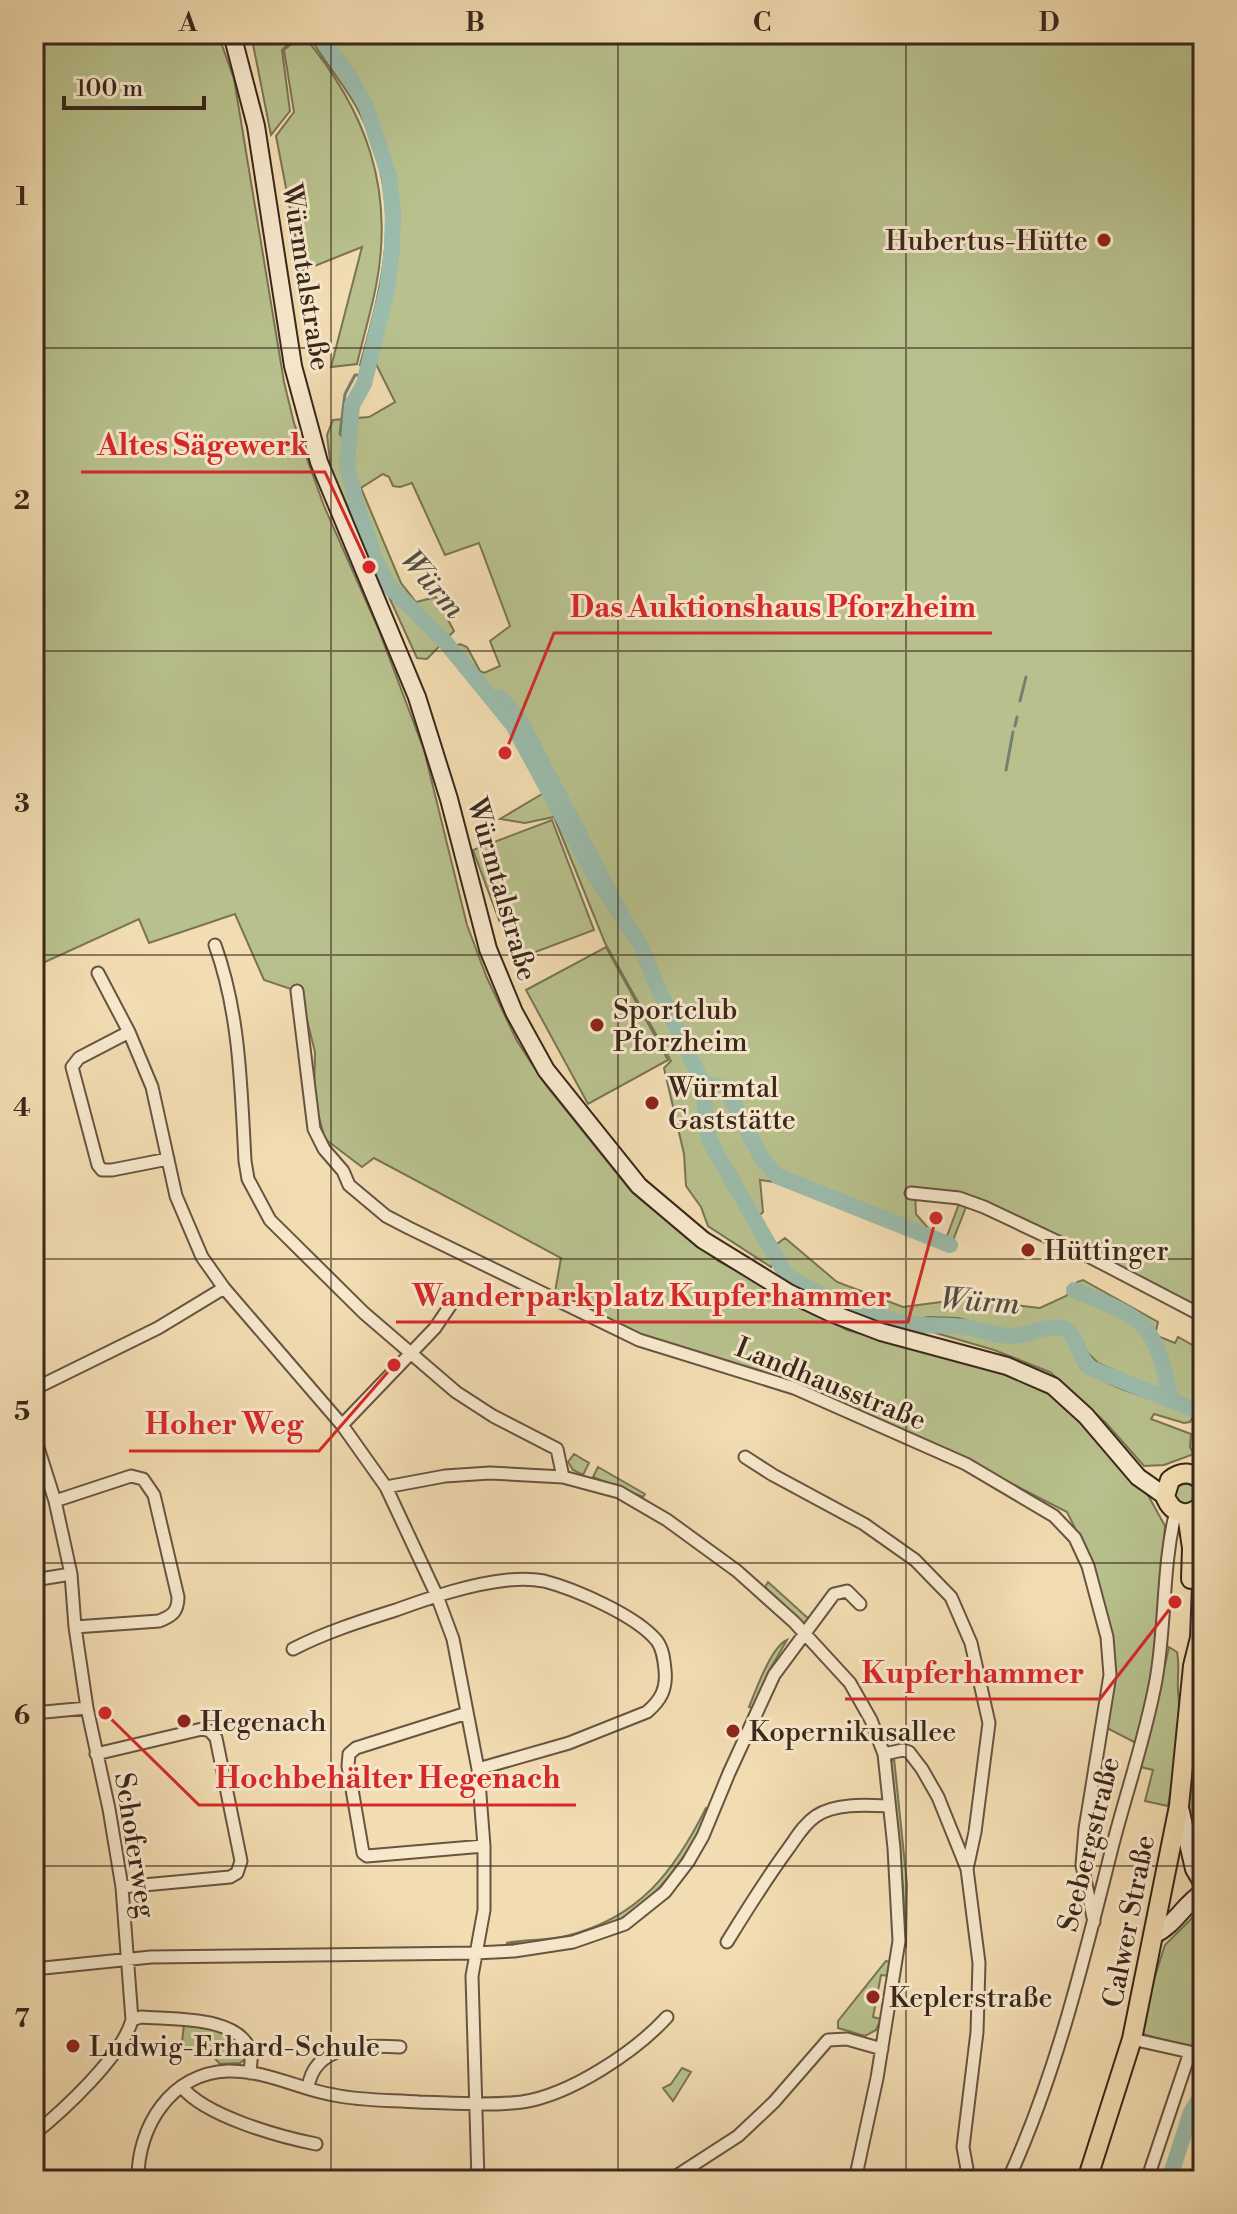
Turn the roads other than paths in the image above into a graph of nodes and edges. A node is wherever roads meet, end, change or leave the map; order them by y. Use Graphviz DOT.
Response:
graph roads {
  1 [pos="232,34"];
  2 [pos="215,945"];
  3 [pos="98,973"];
  4 [pos="297,991"];
  5 [pos="129,1032"];
  6 [pos="168,1159"];
  7 [pos="911,1193"];
  8 [pos="224,1288"];
  9 [pos="452,1303"];
  10 [pos="1203,1316"];
  11 [pos="411,1353"];
  12 [pos="34,1389"];
  13 [pos="342,1425"];
  14 [pos="35,1443"];
  15 [pos="745,1457"];
  16 [pos="563,1477"];
  17 [pos="1201,1477"];
  18 [pos="386,1487"];
  19 [pos="55,1501"];
  20 [pos="1183,1503"];
  21 [pos="1203,1550"];
  22 [pos="1203,1561"];
  23 [pos="71,1574"];
  24 [pos="34,1580"];
  25 [pos="437,1596"];
  26 [pos="860,1604"];
  27 [pos="75,1627"];
  28 [pos="803,1632"];
  29 [pos="293,1649"];
  30 [pos="1193,1666"];
  31 [pos="87,1708"];
  32 [pos="34,1713"];
  33 [pos="467,1713"];
  34 [pos="96,1754"];
  35 [pos="884,1754"];
  36 [pos="478,1769"];
  37 [pos="888,1806"];
  38 [pos="1179,1806"];
  39 [pos="484,1846"];
  40 [pos="967,1869"];
  41 [pos="1203,1884"];
  42 [pos="122,1887"];
  43 [pos="1203,1892"];
  44 [pos="1094,1922"];
  45 [pos="1154,1935"];
  46 [pos="727,1942"];
  47 [pos="476,1953"];
  48 [pos="128,1959"];
  49 [pos="34,1969"];
  50 [pos="667,2017"];
  51 [pos="132,2020"];
  52 [pos="1132,2039"];
  53 [pos="400,2047"];
  54 [pos="882,2049"];
  55 [pos="250,2073"];
  56 [pos="182,2087"];
  57 [pos="308,2088"];
  58 [pos="476,2104"];
  59 [pos="34,2134"];
  60 [pos="316,2144"];
  61 [pos="697,2163"];
  62 [pos="138,2180"];
  63 [pos="478,2180"];
  64 [pos="670,2180"];
  65 [pos="695,2180"];
  66 [pos="855,2180"];
  67 [pos="969,2180"];
  68 [pos="1008,2180"];
  69 [pos="1087,2180"];
  70 [pos="1147,2180"];
  1 -- 20 [label="main road, Würmtalstraße"];
  2 -- 11 [label="street"];
  3 -- 5 [label="street"];
  4 -- 44 [label="street, Landhausstraße"];
  5 -- 6 [label="street"];
  5 -- 6 [label="street"];
  6 -- 8 [label="street"];
  7 -- 10 [label="street"];
  8 -- 12 [label="street"];
  8 -- 13 [label="street"];
  9 -- 11 [label="street"];
  11 -- 13 [label="street"];
  11 -- 16 [label="street"];
  13 -- 18 [label="street"];
  14 -- 19 [label="street, Schoferweg"];
  15 -- 40 [label="street"];
  16 -- 18 [label="street"];
  16 -- 28 [label="street"];
  17 -- 20 [label="main road"];
  18 -- 25 [label="street"];
  19 -- 23 [label="street, Schoferweg"];
  19 -- 27 [label="street"];
  20 -- 21 [label="main road"];
  20 -- 30 [label="main road, Calwer Straße"];
  20 -- 44 [label="street, Seebergstraße"];
  22 -- 30 [label="main road, Calwer Straße"];
  23 -- 24 [label="street"];
  23 -- 27 [label="street, Schoferweg"];
  25 -- 29 [label="street"];
  25 -- 33 [label="street"];
  25 -- 36 [label="street"];
  26 -- 28 [label="street"];
  27 -- 31 [label="street, Schoferweg"];
  28 -- 35 [label="street"];
  28 -- 47 [label="street"];
  30 -- 38 [label="main road, Calwer Straße"];
  31 -- 32 [label="street"];
  31 -- 34 [label="street, Schoferweg"];
  33 -- 36 [label="street"];
  33 -- 39 [label="street"];
  34 -- 42 [label="street, Schoferweg"];
  34 -- 42 [label="street"];
  35 -- 37 [label="street"];
  35 -- 40 [label="street"];
  36 -- 39 [label="street"];
  37 -- 46 [label="street"];
  37 -- 54 [label="street"];
  38 -- 41 [label="main road"];
  38 -- 45 [label="main road, Calwer Straße"];
  39 -- 47 [label="street"];
  40 -- 67 [label="street"];
  42 -- 48 [label="street, Schoferweg"];
  43 -- 45 [label="main road"];
  44 -- 68 [label="street, Seebergstraße"];
  45 -- 52 [label="main road, Calwer Straße"];
  47 -- 48 [label="street"];
  47 -- 58 [label="street"];
  48 -- 49 [label="street"];
  48 -- 51 [label="street, Schoferweg"];
  50 -- 58 [label="street"];
  51 -- 55 [label="street"];
  51 -- 59 [label="street"];
  52 -- 69 [label="main road, Calwer Straße"];
  52 -- 70 [label="street"];
  53 -- 57 [label="street"];
  54 -- 61 [label="street"];
  54 -- 66 [label="street"];
  55 -- 56 [label="street"];
  55 -- 57 [label="street"];
  56 -- 60 [label="street"];
  56 -- 62 [label="street"];
  57 -- 58 [label="street"];
  58 -- 63 [label="street"];
  61 -- 64 [label="street"];
  61 -- 65 [label="street"];
}
